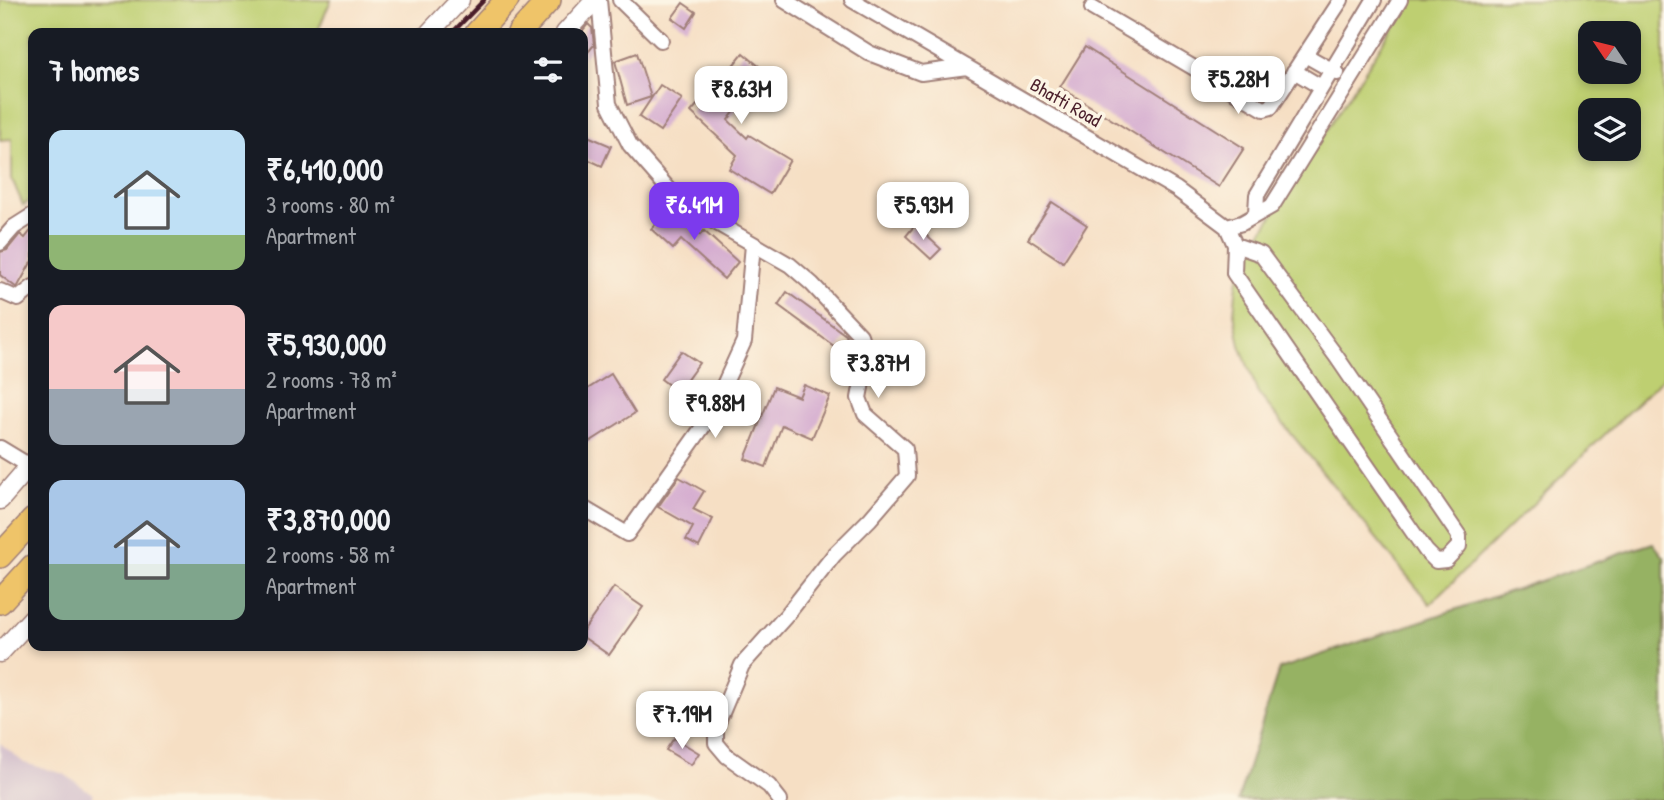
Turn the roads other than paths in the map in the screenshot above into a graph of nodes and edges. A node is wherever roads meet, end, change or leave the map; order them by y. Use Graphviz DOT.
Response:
graph roads {
  1 [pos="460,0"];
  2 [pos="507,0"];
  3 [pos="549,0"];
  4 [pos="597,0"];
  5 [pos="620,0"];
  6 [pos="783,0"];
  7 [pos="852,0"];
  8 [pos="1341,0"];
  9 [pos="1400,0"];
  10 [pos="1371,5"];
  11 [pos="1092,8"];
  12 [pos="1386,22"];
  13 [pos="434,28"];
  14 [pos="482,28"];
  15 [pos="524,28"];
  16 [pos="570,28"];
  17 [pos="662,40"];
  18 [pos="1305,55"];
  19 [pos="967,67"];
  20 [pos="1332,70"];
  21 [pos="1294,71"];
  22 [pos="1349,80"];
  23 [pos="1321,87"];
  24 [pos="1256,212"];
  25 [pos="28,218"];
  26 [pos="1227,227"];
  27 [pos="0,243"];
  28 [pos="753,245"];
  29 [pos="1235,245"];
  30 [pos="0,291"];
  31 [pos="28,291"];
  32 [pos="0,449"];
  33 [pos="28,463"];
  34 [pos="28,469"];
  35 [pos="0,500"];
  36 [pos="588,511"];
  37 [pos="28,525"];
  38 [pos="0,556"];
  39 [pos="28,571"];
  40 [pos="0,602"];
  41 [pos="28,622"];
  42 [pos="0,653"];
  43 [pos="780,800"];
  1 -- 13 [label="street"];
  2 -- 14 [label="main road"];
  3 -- 15 [label="main road"];
  4 -- 16 [label="street"];
  4 -- 28 [label="street"];
  5 -- 17 [label="street"];
  6 -- 19 [label="street"];
  7 -- 19 [label="street, Bhatti Road"];
  8 -- 18 [label="street"];
  9 -- 12 [label="street"];
  10 -- 12 [label="street"];
  10 -- 20 [label="street"];
  11 -- 21 [label="street"];
  12 -- 22 [label="street"];
  18 -- 20 [label="street"];
  18 -- 21 [label="street"];
  19 -- 26 [label="street, Bhatti Road"];
  20 -- 22 [label="street"];
  20 -- 23 [label="street"];
  21 -- 23 [label="street"];
  22 -- 24 [label="street"];
  23 -- 24 [label="street"];
  24 -- 26 [label="street"];
  25 -- 27 [label="street"];
  26 -- 29 [label="street"];
  28 -- 36 [label="street"];
  28 -- 43 [label="street"];
  29 -- 29 [label="street"];
  30 -- 31 [label="street"];
  32 -- 33 [label="street"];
  34 -- 35 [label="street"];
  37 -- 38 [label="main road"];
  39 -- 40 [label="main road"];
  41 -- 42 [label="street"];
}
